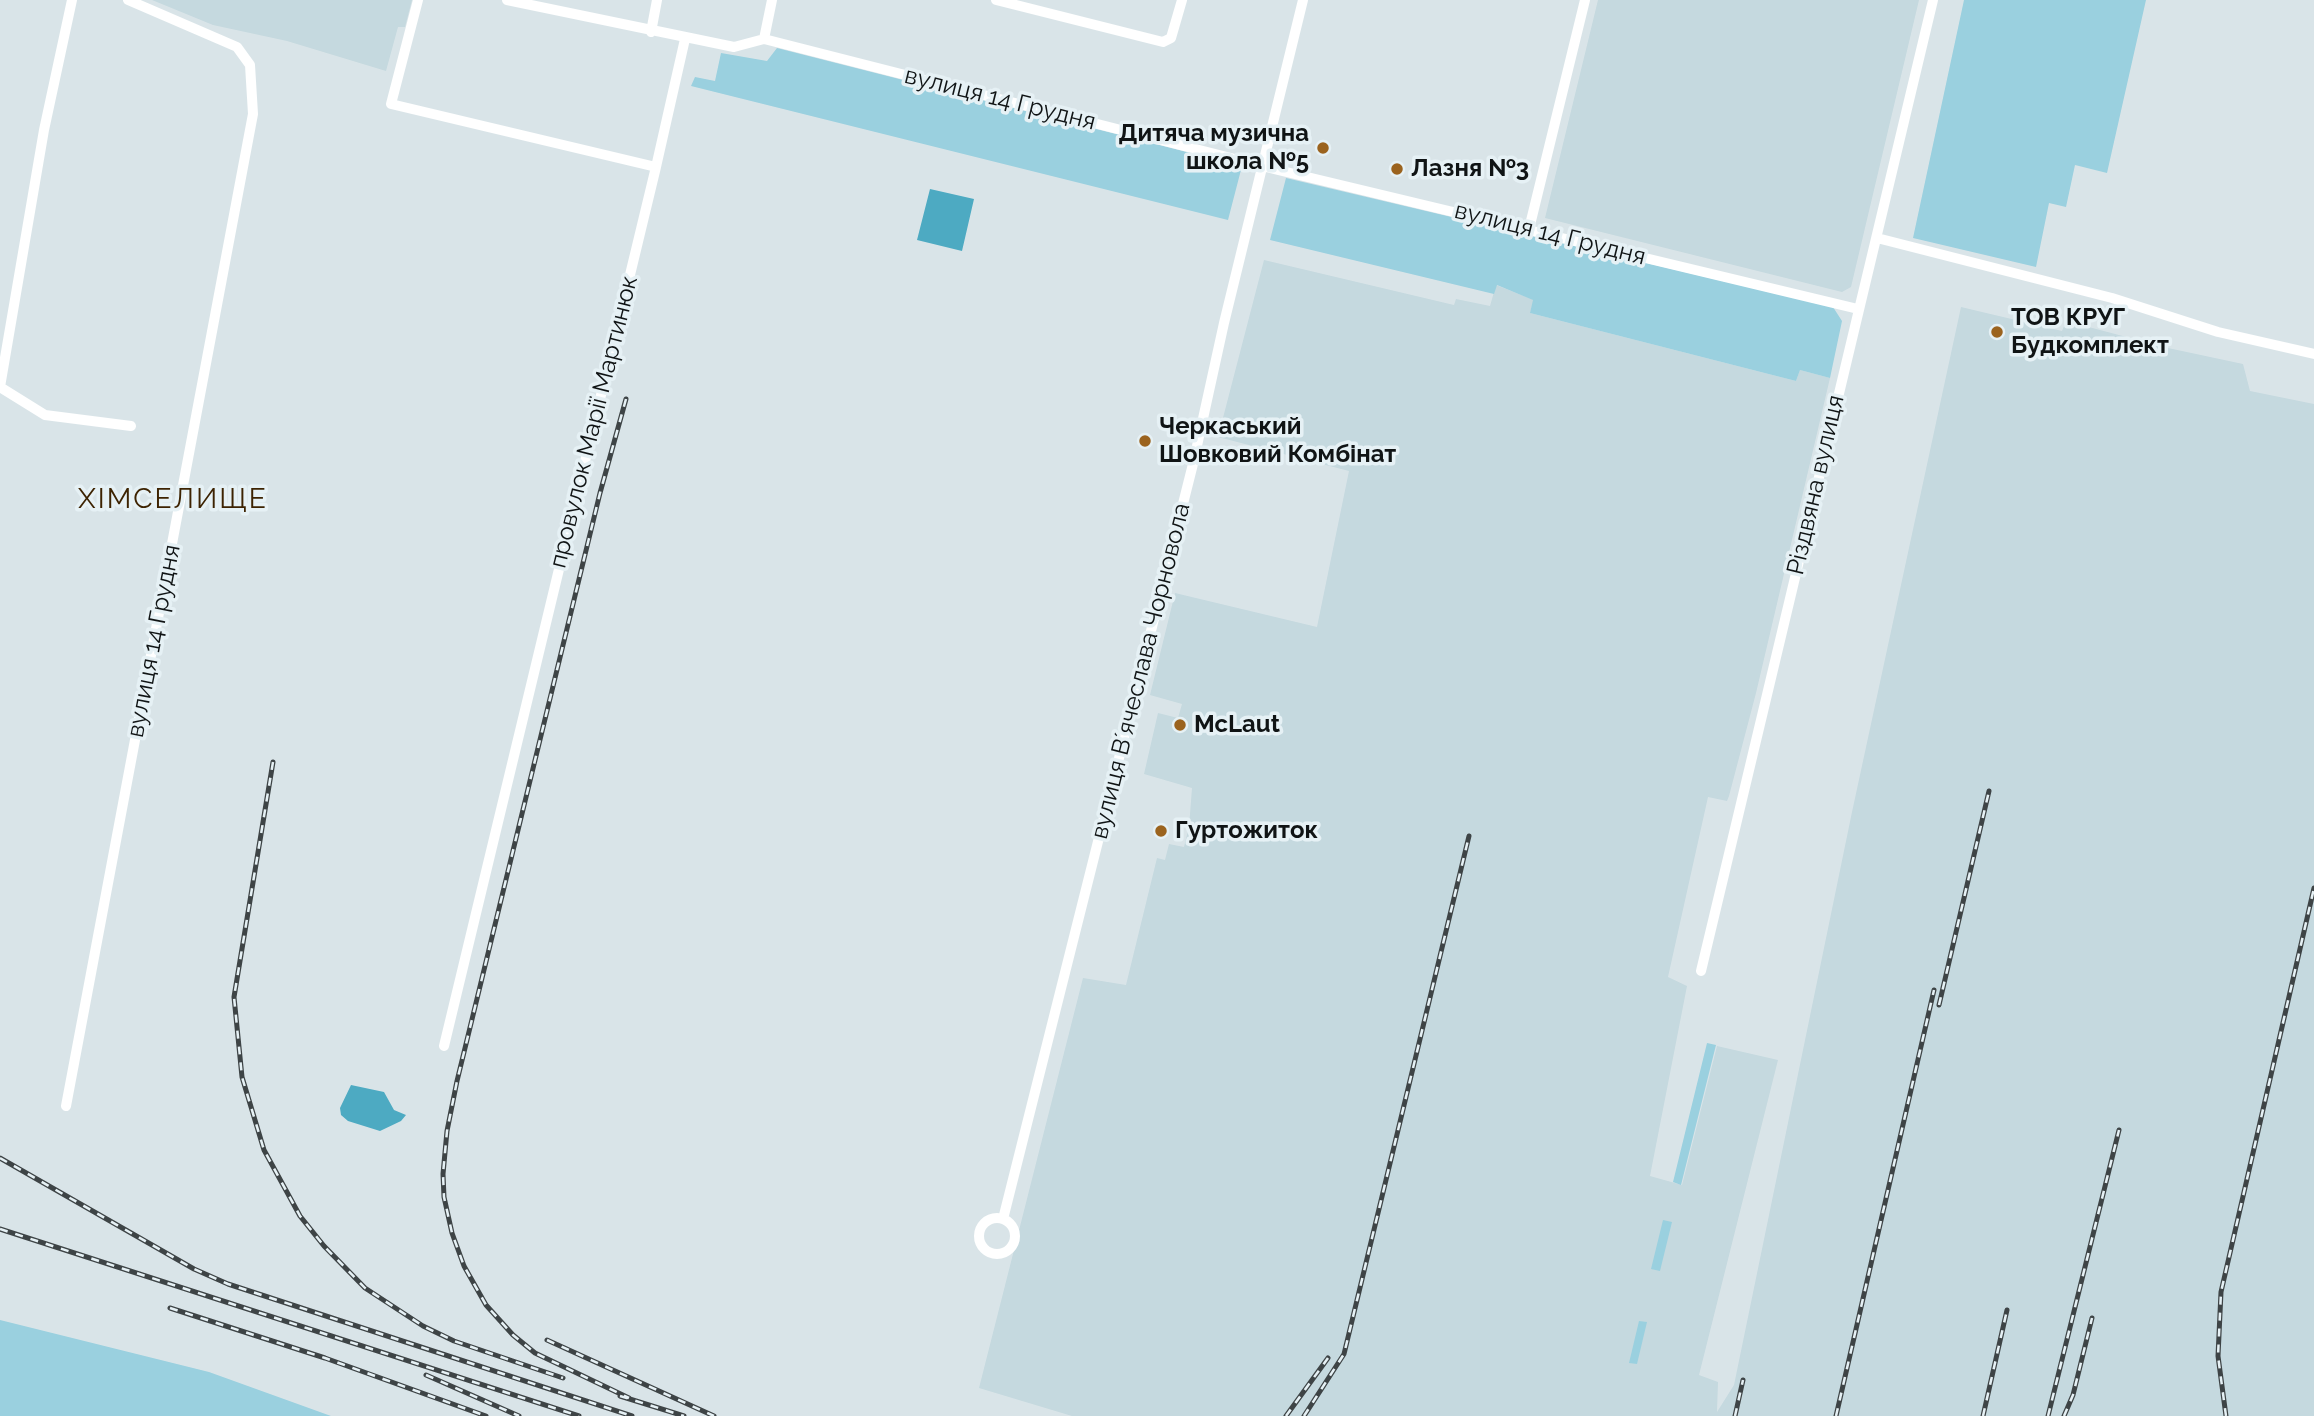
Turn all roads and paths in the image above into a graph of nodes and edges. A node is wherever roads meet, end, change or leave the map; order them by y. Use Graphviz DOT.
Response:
graph roads {
  1 [pos="72,0"];
  2 [pos="128,0"];
  3 [pos="418,0"];
  4 [pos="507,0"];
  5 [pos="657,0"];
  6 [pos="772,0"];
  7 [pos="996,0"];
  8 [pos="1182,0"];
  9 [pos="1303,0"];
  10 [pos="1585,0"];
  11 [pos="1933,0"];
  12 [pos="651,32"];
  13 [pos="685,39"];
  14 [pos="764,39"];
  15 [pos="1263,166"];
  16 [pos="656,167"];
  17 [pos="1529,229"];
  18 [pos="1877,238"];
  19 [pos="1858,309"];
  20 [pos="2314,354"];
  21 [pos="131,426"];
  22 [pos="1701,971"];
  23 [pos="444,1046"];
  24 [pos="66,1106"];
  25 [pos="1003,1219"];
  1 -- 21 [label="street"];
  2 -- 24 [label="street, вулиця 14 Грудня"];
  3 -- 16 [label="street"];
  4 -- 12 [label="street, вулиця 14 Грудня"];
  5 -- 12 [label="street"];
  6 -- 14 [label="street"];
  7 -- 8 [label="street"];
  9 -- 15 [label="street, вулиця Вʼячеслава Чорновола"];
  10 -- 17 [label="street"];
  11 -- 18 [label="street, Різдвяна вулиця"];
  12 -- 13 [label="street, вулиця 14 Грудня"];
  13 -- 14 [label="street, вулиця 14 Грудня"];
  13 -- 16 [label="street, провулок Марії Мартинюк"];
  14 -- 15 [label="street, вулиця 14 Грудня"];
  15 -- 17 [label="street, вулиця 14 Грудня"];
  15 -- 25 [label="street, вулиця Вʼячеслава Чорновола"];
  16 -- 23 [label="street, провулок Марії Мартинюк"];
  17 -- 19 [label="street, вулиця 14 Грудня"];
  18 -- 19 [label="street, Різдвяна вулиця"];
  18 -- 20 [label="street"];
  19 -- 22 [label="street, Різдвяна вулиця"];
}
